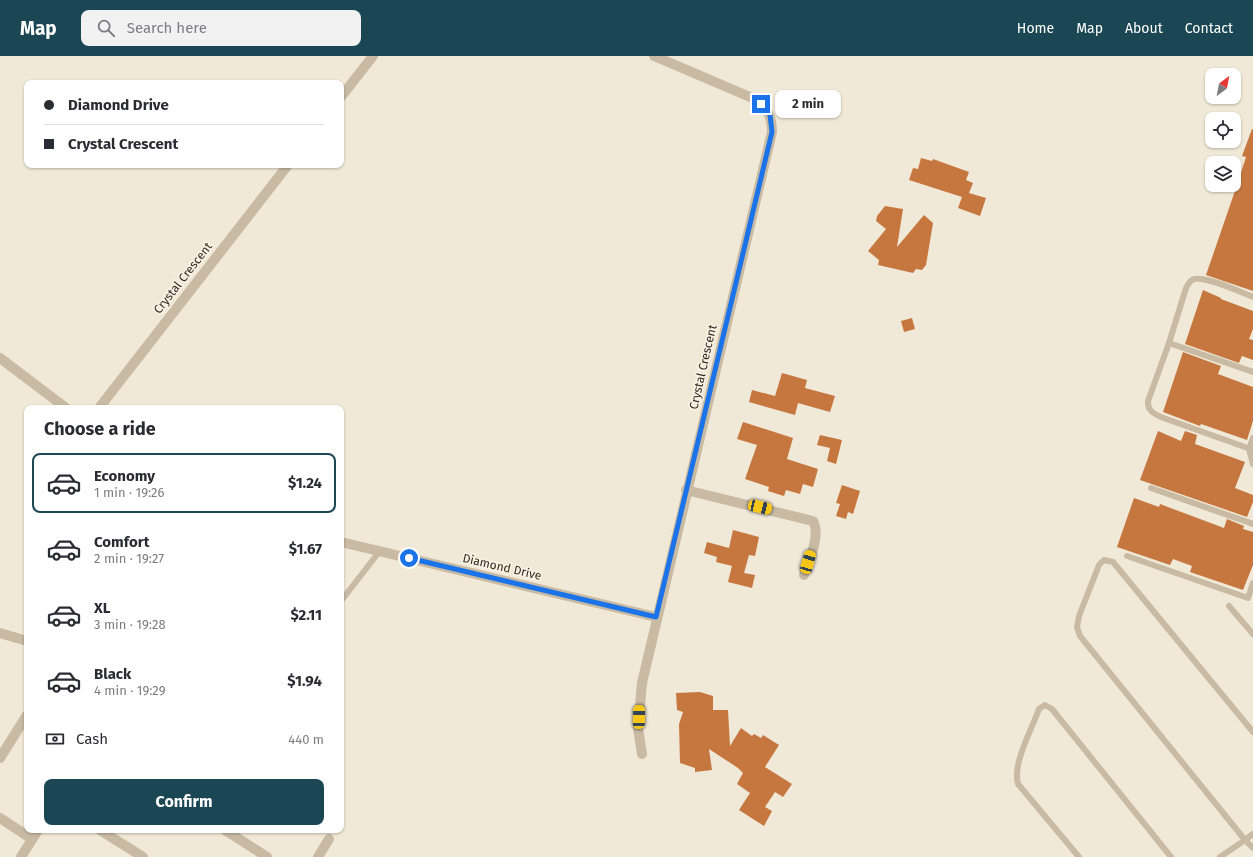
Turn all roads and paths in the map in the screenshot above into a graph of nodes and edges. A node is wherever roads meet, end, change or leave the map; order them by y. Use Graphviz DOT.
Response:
graph roads {
  1 [pos="374,56"];
  2 [pos="654,56"];
  3 [pos="344,94"];
  4 [pos="286,168"];
  5 [pos="1253,297"];
  6 [pos="1169,343"];
  7 [pos="0,358"];
  8 [pos="1253,372"];
  9 [pos="62,405"];
  10 [pos="101,405"];
  11 [pos="1253,438"];
  12 [pos="1251,450"];
  13 [pos="1253,464"];
  14 [pos="1151,488"];
  15 [pos="686,490"];
  16 [pos="1253,524"];
  17 [pos="344,543"];
  18 [pos="379,552"];
  19 [pos="1127,556"];
  20 [pos="804,575"];
  21 [pos="1253,583"];
  22 [pos="344,597"];
  23 [pos="1251,598"];
  24 [pos="1229,606"];
  25 [pos="656,617"];
  26 [pos="0,633"];
  27 [pos="1253,634"];
  28 [pos="24,640"];
  29 [pos="24,720"];
  30 [pos="1253,732"];
  31 [pos="642,754"];
  32 [pos="0,758"];
  33 [pos="0,818"];
  34 [pos="36,833"];
  35 [pos="105,833"];
  36 [pos="230,833"];
  37 [pos="1253,834"];
  38 [pos="32,839"];
  39 [pos="329,839"];
  40 [pos="1245,840"];
  41 [pos="1253,848"];
  42 [pos="21,857"];
  43 [pos="143,857"];
  44 [pos="267,857"];
  45 [pos="318,857"];
  46 [pos="1079,857"];
  47 [pos="1171,857"];
  48 [pos="1220,857"];
  1 -- 3 [label="street"];
  2 -- 15 [label="street, Crystal Crescent"];
  4 -- 10 [label="street, Crystal Crescent"];
  5 -- 6 [label="lane"];
  6 -- 8 [label="lane"];
  6 -- 12 [label="lane"];
  7 -- 9 [label="street"];
  11 -- 12 [label="lane"];
  12 -- 13 [label="lane"];
  14 -- 16 [label="lane"];
  15 -- 20 [label="street"];
  15 -- 25 [label="street, Crystal Crescent"];
  17 -- 18 [label="street, Diamond Drive"];
  18 -- 22 [label="lane"];
  18 -- 25 [label="street, Diamond Drive"];
  19 -- 23 [label="lane"];
  21 -- 23 [label="lane"];
  24 -- 27 [label="lane"];
  25 -- 31 [label="street, Crystal Crescent"];
  26 -- 28 [label="street"];
  29 -- 32 [label="street"];
  30 -- 40 [label="lane"];
  33 -- 38 [label="street"];
  34 -- 38 [label="street"];
  35 -- 43 [label="street"];
  36 -- 44 [label="street"];
  37 -- 40 [label="lane"];
  38 -- 42 [label="street"];
  39 -- 45 [label="street"];
  40 -- 41 [label="lane"];
  40 -- 48 [label="lane"];
  46 -- 47 [label="lane"];
}
